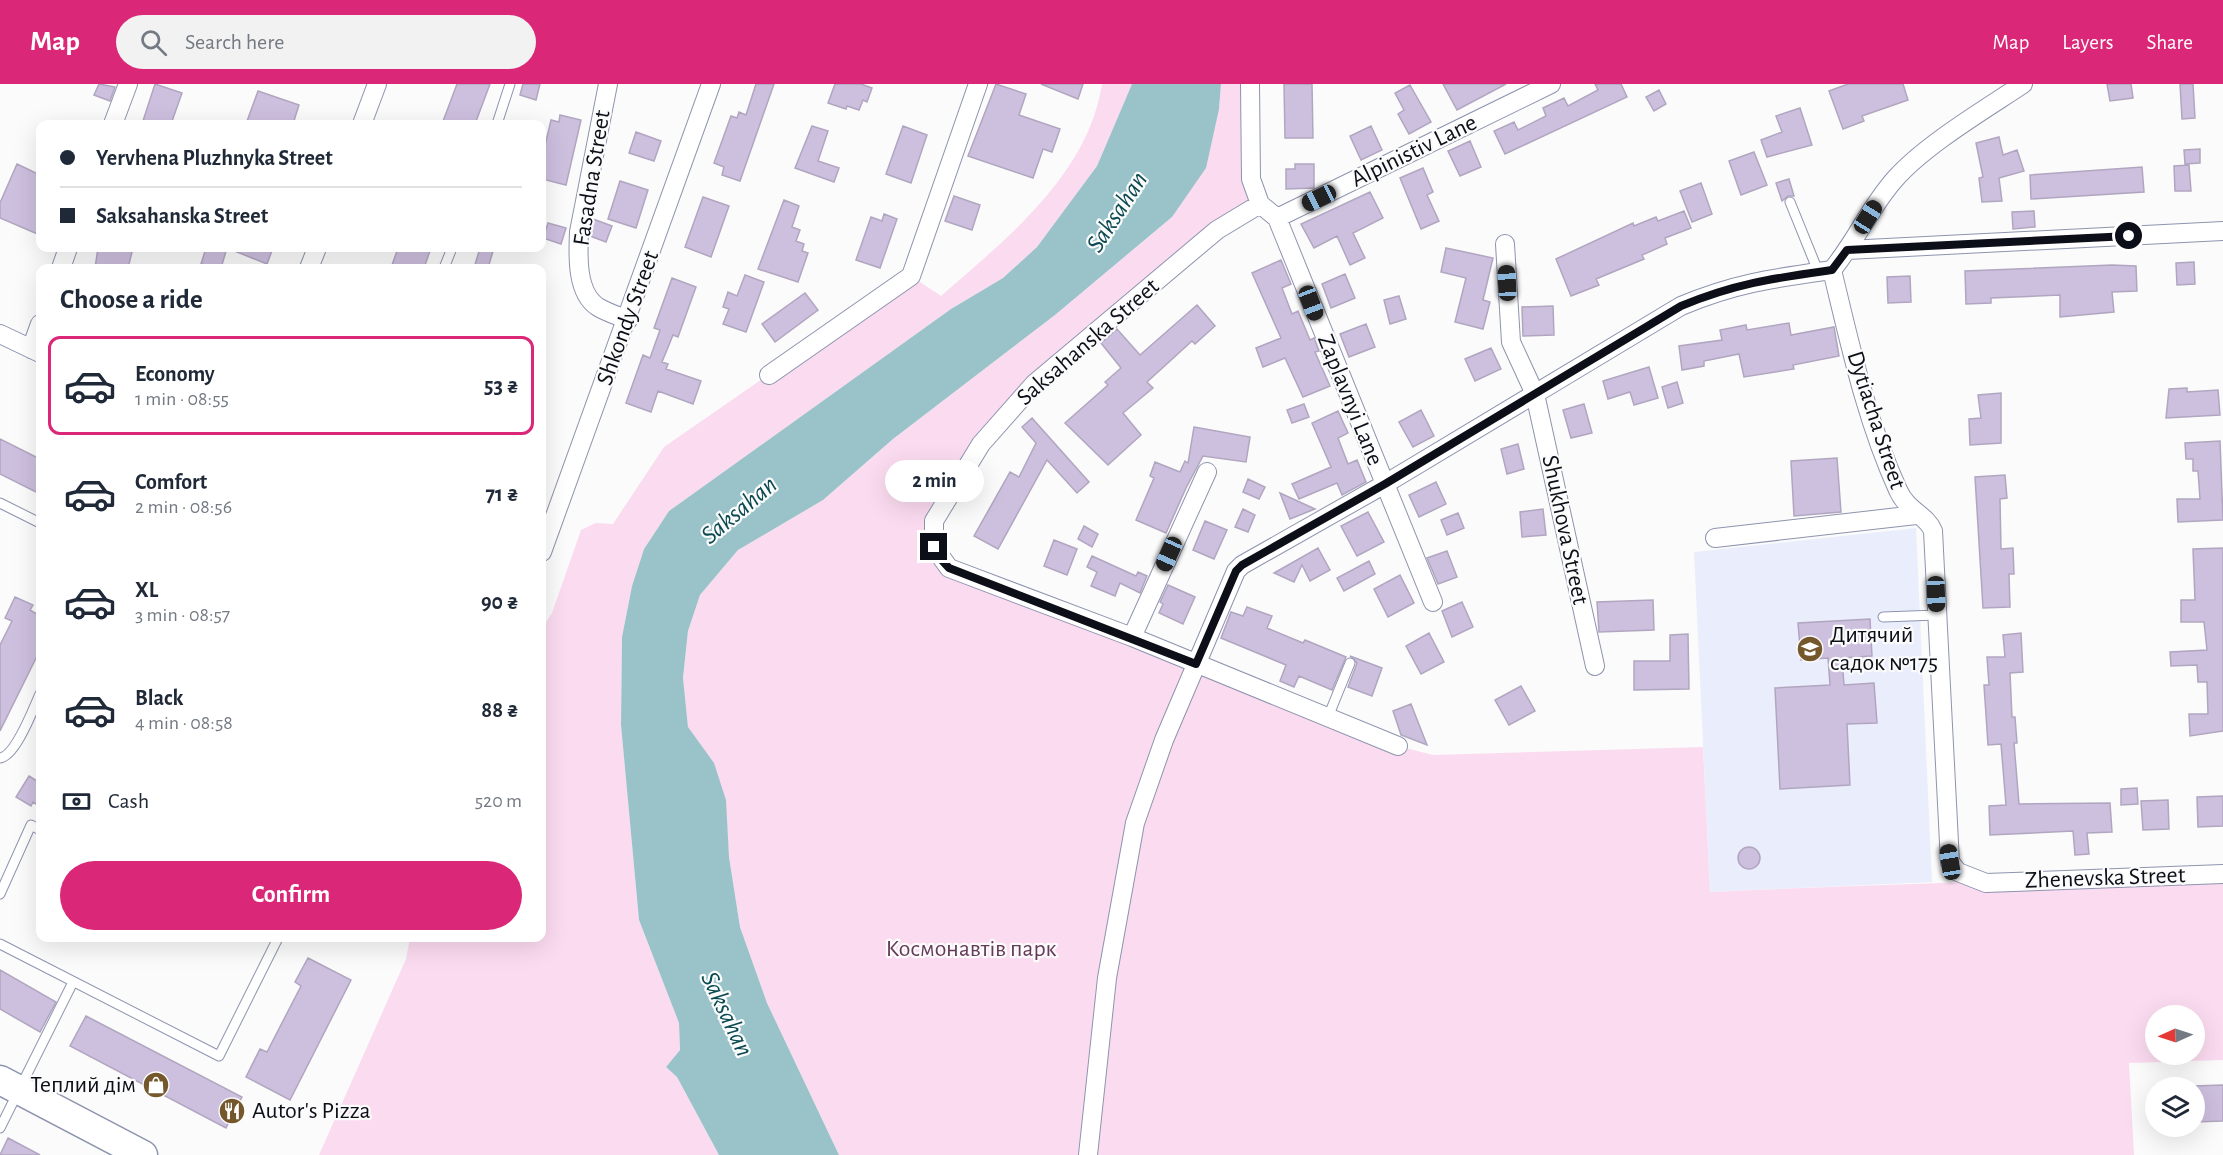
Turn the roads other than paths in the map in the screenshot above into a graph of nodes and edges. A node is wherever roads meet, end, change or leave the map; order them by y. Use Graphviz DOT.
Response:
graph roads {
  1 [pos="128,84"];
  2 [pos="377,84"];
  3 [pos="510,84"];
  4 [pos="608,84"];
  5 [pos="711,84"];
  6 [pos="978,84"];
  7 [pos="1250,84"];
  8 [pos="1551,84"];
  9 [pos="2023,84"];
  10 [pos="114,120"];
  11 [pos="364,120"];
  12 [pos="498,120"];
  13 [pos="1790,202"];
  14 [pos="1260,204"];
  15 [pos="1277,218"];
  16 [pos="2223,231"];
  17 [pos="1505,244"];
  18 [pos="1847,250"];
  19 [pos="1825,271"];
  20 [pos="628,320"];
  21 [pos="0,334"];
  22 [pos="36,351"];
  23 [pos="769,375"];
  24 [pos="1535,394"];
  25 [pos="1207,472"];
  26 [pos="1385,484"];
  27 [pos="0,503"];
  28 [pos="1916,515"];
  29 [pos="36,521"];
  30 [pos="1715,538"];
  31 [pos="546,541"];
  32 [pos="1433,602"];
  33 [pos="1937,615"];
  34 [pos="1883,617"];
  35 [pos="1132,637"];
  36 [pos="1350,663"];
  37 [pos="1196,664"];
  38 [pos="1594,666"];
  39 [pos="36,702"];
  40 [pos="1328,717"];
  41 [pos="1398,746"];
  42 [pos="0,758"];
  43 [pos="36,828"];
  44 [pos="2223,874"];
  45 [pos="1986,883"];
  46 [pos="0,894"];
  47 [pos="277,942"];
  48 [pos="0,944"];
  49 [pos="73,981"];
  50 [pos="10,1085"];
  51 [pos="0,1128"];
  52 [pos="144,1155"];
  53 [pos="1088,1155"];
  1 -- 10 [label="street"];
  2 -- 11 [label="street"];
  3 -- 12 [label="lane"];
  4 -- 20 [label="street, Fasadna Street"];
  5 -- 20 [label="street, Shkondy Street"];
  6 -- 23 [label="street"];
  7 -- 14 [label="street"];
  8 -- 15 [label="street, Alpinistiv Lane"];
  9 -- 18 [label="street"];
  13 -- 19 [label="lane"];
  14 -- 15 [label="street, Zaplavnyi Lane"];
  14 -- 35 [label="street, Saksahanska Street"];
  15 -- 26 [label="street, Zaplavnyi Lane"];
  16 -- 18 [label="street"];
  17 -- 24 [label="street, Shukhova Street"];
  18 -- 19 [label="street"];
  19 -- 24 [label="street"];
  19 -- 28 [label="street, Dytiacha Street"];
  20 -- 31 [label="street, Shkondy Street"];
  21 -- 22 [label="street"];
  24 -- 26 [label="street"];
  24 -- 38 [label="street, Shukhova Street"];
  25 -- 35 [label="street"];
  26 -- 32 [label="street, Zaplavnyi Lane"];
  26 -- 37 [label="street"];
  27 -- 29 [label="lane"];
  28 -- 30 [label="street"];
  28 -- 33 [label="street, Dytiacha Street"];
  33 -- 34 [label="lane"];
  33 -- 45 [label="street, Dytiacha Street"];
  35 -- 37 [label="street, Saksahanska Street"];
  36 -- 40 [label="lane"];
  37 -- 40 [label="street, Saksahanska Street"];
  37 -- 53 [label="street"];
  39 -- 42 [label="lane"];
  40 -- 41 [label="street, Saksahanska Street"];
  43 -- 46 [label="lane"];
  44 -- 45 [label="street, Zhenevska Street"];
  47 -- 49 [label="lane"];
  48 -- 49 [label="lane"];
  49 -- 50 [label="lane"];
  50 -- 51 [label="lane"];
  50 -- 52 [label="main road"];
}
